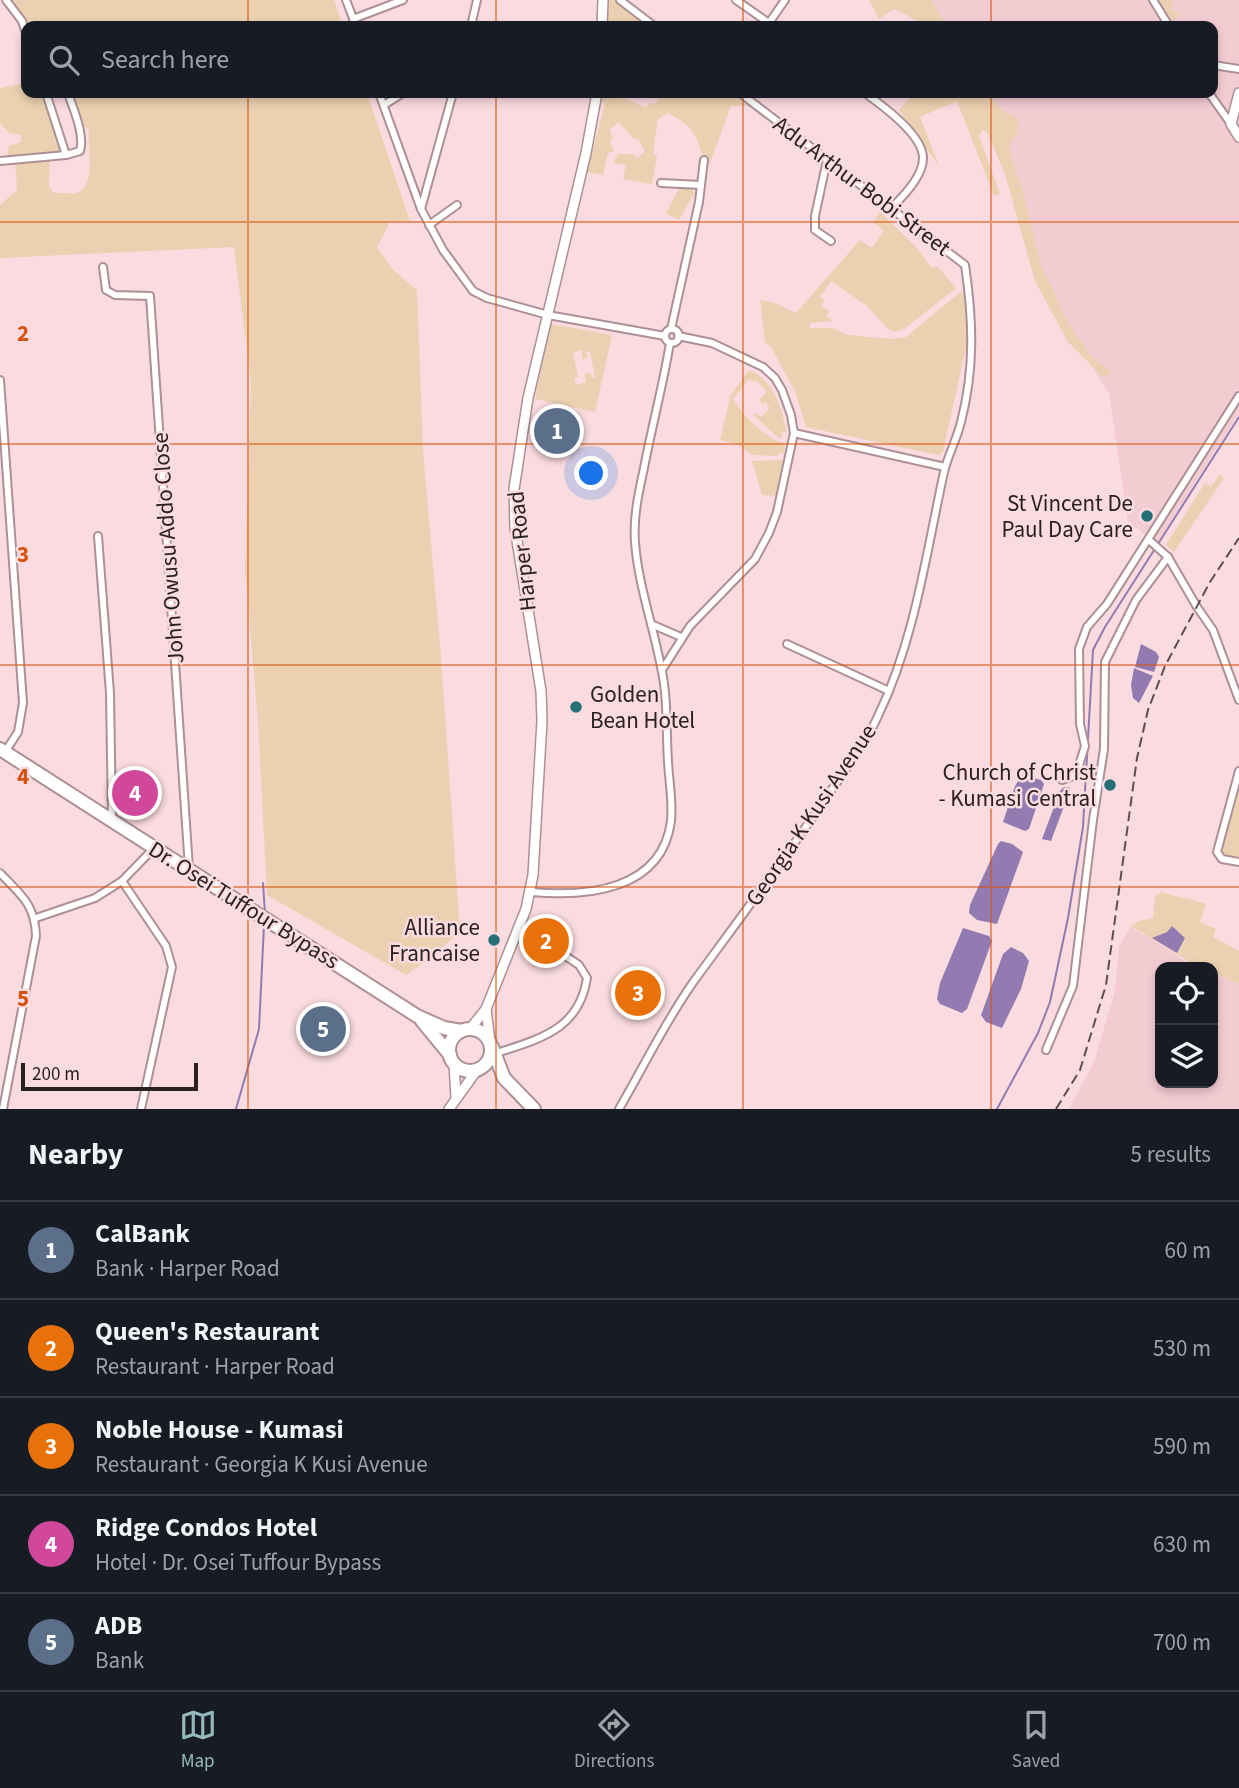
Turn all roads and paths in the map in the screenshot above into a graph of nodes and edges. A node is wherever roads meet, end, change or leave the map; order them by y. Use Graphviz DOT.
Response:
graph roads {
  1 [pos="6,0"];
  2 [pos="346,0"];
  3 [pos="403,0"];
  4 [pos="477,0"];
  5 [pos="603,0"];
  6 [pos="620,0"];
  7 [pos="736,0"];
  8 [pos="785,0"];
  9 [pos="1153,0"];
  10 [pos="22,21"];
  11 [pos="353,21"];
  12 [pos="358,21"];
  13 [pos="472,21"];
  14 [pos="602,21"];
  15 [pos="647,21"];
  16 [pos="765,21"];
  17 [pos="773,21"];
  18 [pos="1166,21"];
  19 [pos="1218,66"];
  20 [pos="1239,69"];
  21 [pos="1239,93"];
  22 [pos="48,98"];
  23 [pos="69,98"];
  24 [pos="381,98"];
  25 [pos="395,98"];
  26 [pos="452,98"];
  27 [pos="596,98"];
  28 [pos="746,98"];
  29 [pos="872,98"];
  30 [pos="1213,98"];
  31 [pos="384,105"];
  32 [pos="1231,124"];
  33 [pos="1239,136"];
  34 [pos="66,155"];
  35 [pos="704,160"];
  36 [pos="827,160"];
  37 [pos="0,161"];
  38 [pos="661,183"];
  39 [pos="701,185"];
  40 [pos="457,205"];
  41 [pos="421,209"];
  42 [pos="890,209"];
  43 [pos="429,225"];
  44 [pos="831,241"];
  45 [pos="103,267"];
  46 [pos="969,288"];
  47 [pos="548,315"];
  48 [pos="671,329"];
  49 [pos="665,336"];
  50 [pos="678,336"];
  51 [pos="670,343"];
  52 [pos="0,380"];
  53 [pos="1239,396"];
  54 [pos="794,433"];
  55 [pos="945,467"];
  56 [pos="98,536"];
  57 [pos="1151,542"];
  58 [pos="1168,557"];
  59 [pos="651,624"];
  60 [pos="681,637"];
  61 [pos="787,644"];
  62 [pos="662,670"];
  63 [pos="889,691"];
  64 [pos="1239,700"];
  65 [pos="2,750"];
  66 [pos="1239,771"];
  67 [pos="1062,779"];
  68 [pos="112,822"];
  69 [pos="154,848"];
  70 [pos="1239,862"];
  71 [pos="189,870"];
  72 [pos="0,873"];
  73 [pos="122,881"];
  74 [pos="531,892"];
  75 [pos="36,918"];
  76 [pos="564,955"];
  77 [pos="486,1009"];
  78 [pos="417,1016"];
  79 [pos="466,1030"];
  80 [pos="492,1047"];
  81 [pos="1046,1050"];
  82 [pos="452,1060"];
  83 [pos="479,1070"];
  84 [pos="504,1078"];
  85 [pos="456,1098"];
  86 [pos="3,1109"];
  87 [pos="141,1109"];
  88 [pos="449,1109"];
  89 [pos="534,1109"];
  90 [pos="619,1109"];
  1 -- 10 [label="street"];
  2 -- 11 [label="street"];
  3 -- 12 [label="street"];
  4 -- 13 [label="street"];
  5 -- 14 [label="main road"];
  6 -- 15 [label="street"];
  7 -- 16 [label="street"];
  8 -- 17 [label="street"];
  9 -- 18 [label="street"];
  19 -- 20 [label="street"];
  21 -- 32 [label="main road"];
  22 -- 34 [label="street"];
  23 -- 34 [label="street"];
  24 -- 31 [label="street"];
  25 -- 31 [label="street"];
  26 -- 41 [label="street"];
  27 -- 47 [label="main road, Harper Road"];
  28 -- 36 [label="street, Adu Arthur Bobi Street"];
  29 -- 42 [label="street"];
  30 -- 32 [label="street"];
  31 -- 41 [label="street"];
  32 -- 33 [label="main road"];
  34 -- 37 [label="street"];
  35 -- 39 [label="street"];
  36 -- 42 [label="street, Adu Arthur Bobi Street"];
  36 -- 44 [label="street"];
  38 -- 39 [label="street"];
  39 -- 48 [label="street"];
  40 -- 43 [label="street"];
  41 -- 43 [label="street"];
  42 -- 46 [label="street, Adu Arthur Bobi Street"];
  43 -- 47 [label="street"];
  45 -- 71 [label="street, John Owusu Addo Close"];
  46 -- 55 [label="street, Georgia K Kusi Avenue"];
  47 -- 49 [label="street"];
  47 -- 74 [label="main road, Harper Road"];
  48 -- 49 [label="street"];
  48 -- 50 [label="street"];
  49 -- 51 [label="street"];
  50 -- 51 [label="street"];
  50 -- 54 [label="street"];
  51 -- 59 [label="street"];
  52 -- 65 [label="street"];
  53 -- 57 [label="street"];
  54 -- 55 [label="street"];
  54 -- 60 [label="street"];
  55 -- 63 [label="street, Georgia K Kusi Avenue"];
  56 -- 68 [label="street"];
  57 -- 58 [label="street"];
  57 -- 67 [label="street"];
  58 -- 64 [label="street"];
  58 -- 81 [label="street"];
  59 -- 60 [label="street"];
  59 -- 62 [label="street"];
  60 -- 62 [label="street"];
  61 -- 63 [label="street"];
  62 -- 74 [label="street"];
  63 -- 90 [label="street, Georgia K Kusi Avenue"];
  65 -- 68 [label="highway, Dr. Osei Tuffour Bypass"];
  66 -- 70 [label="street"];
  68 -- 69 [label="highway, Dr. Osei Tuffour Bypass"];
  69 -- 71 [label="highway, Dr. Osei Tuffour Bypass"];
  69 -- 73 [label="street"];
  71 -- 78 [label="highway, Dr. Osei Tuffour Bypass"];
  72 -- 75 [label="street"];
  73 -- 75 [label="street"];
  73 -- 87 [label="street"];
  74 -- 77 [label="main road, Harper Road"];
  75 -- 86 [label="street"];
  76 -- 80 [label="street"];
  77 -- 79 [label="main road, Harper Road"];
  77 -- 80 [label="main road, Harper Road"];
  78 -- 79 [label="highway, Dr. Osei Tuffour Bypass"];
  78 -- 82 [label="highway, Dr. Osei Tuffour Bypass"];
  79 -- 80 [label="highway"];
  79 -- 82 [label="highway"];
  80 -- 83 [label="highway"];
  80 -- 84 [label="highway"];
  82 -- 83 [label="highway"];
  82 -- 85 [label="main road"];
  83 -- 84 [label="highway"];
  83 -- 85 [label="main road"];
  84 -- 89 [label="highway"];
  85 -- 88 [label="main road"];
}
